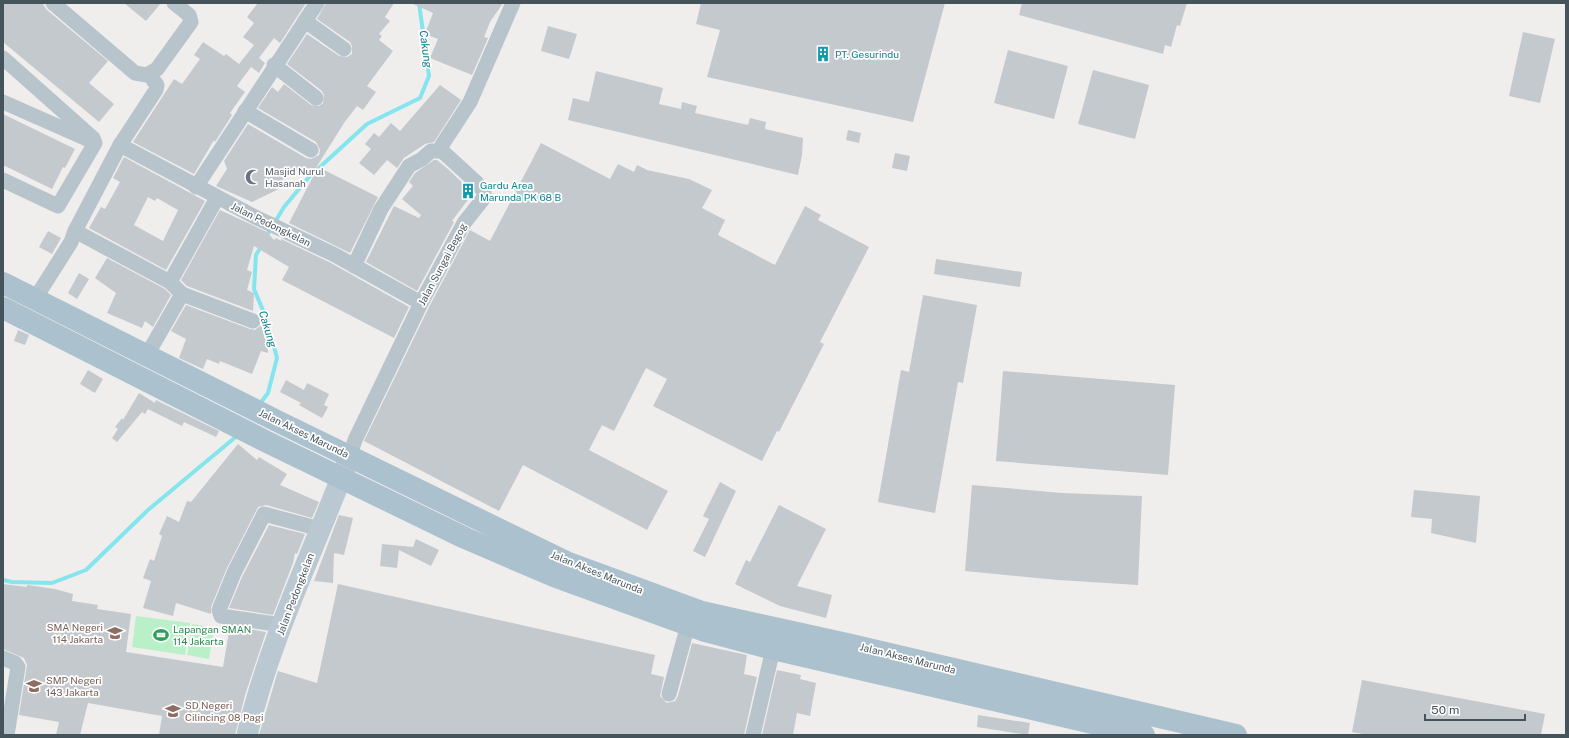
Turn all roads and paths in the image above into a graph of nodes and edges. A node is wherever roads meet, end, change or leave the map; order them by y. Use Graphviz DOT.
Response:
graph roads {
  1 [pos="53,3"];
  2 [pos="174,3"];
  3 [pos="317,3"];
  4 [pos="513,3"];
  5 [pos="305,20"];
  6 [pos="344,48"];
  7 [pos="3,58"];
  8 [pos="274,65"];
  9 [pos="153,80"];
  10 [pos="316,98"];
  11 [pos="3,102"];
  12 [pos="245,111"];
  13 [pos="95,143"];
  14 [pos="120,145"];
  15 [pos="311,150"];
  16 [pos="442,151"];
  17 [pos="3,180"];
  18 [pos="196,187"];
  19 [pos="217,198"];
  20 [pos="75,231"];
  21 [pos="354,266"];
  22 [pos="170,282"];
  23 [pos="3,283"];
  24 [pos="182,294"];
  25 [pos="35,299"];
  26 [pos="421,303"];
  27 [pos="3,308"];
  28 [pos="253,321"];
  29 [pos="147,355"];
  30 [pos="350,455"];
  31 [pos="341,478"];
  32 [pos="320,529"];
  33 [pos="282,625"];
  34 [pos="688,625"];
  35 [pos="773,649"];
  36 [pos="3,658"];
  37 [pos="669,694"];
  38 [pos="7,735"];
  39 [pos="247,735"];
  40 [pos="753,735"];
  41 [pos="1144,735"];
  42 [pos="1236,735"];
  1 -- 2 [label="street"];
  3 -- 5 [label="street"];
  4 -- 16 [label="street"];
  5 -- 6 [label="street"];
  5 -- 8 [label="street"];
  7 -- 13 [label="street"];
  8 -- 10 [label="street"];
  8 -- 12 [label="street"];
  9 -- 14 [label="street"];
  11 -- 13 [label="street"];
  12 -- 15 [label="street"];
  12 -- 18 [label="street"];
  13 -- 17 [label="street"];
  14 -- 18 [label="street, Jalan Pedongkelan"];
  14 -- 20 [label="street"];
  16 -- 21 [label="street"];
  16 -- 26 [label="street, Jalan Sungai Begog"];
  18 -- 19 [label="street, Jalan Pedongkelan"];
  19 -- 21 [label="street, Jalan Pedongkelan"];
  19 -- 22 [label="street"];
  20 -- 22 [label="street"];
  20 -- 25 [label="street"];
  21 -- 26 [label="street, Jalan Pedongkelan"];
  22 -- 24 [label="street"];
  23 -- 25 [label="main road, Jalan Akses Marunda"];
  24 -- 28 [label="street"];
  24 -- 29 [label="street"];
  25 -- 29 [label="main road, Jalan Akses Marunda"];
  26 -- 30 [label="street, Jalan Sungai Begog"];
  27 -- 31 [label="main road, Jalan Akses Marunda"];
  29 -- 30 [label="main road, Jalan Akses Marunda"];
  30 -- 31 [label="street, Jalan Pedongkelan"];
  30 -- 42 [label="main road, Jalan Akses Marunda"];
  31 -- 32 [label="street, Jalan Pedongkelan"];
  31 -- 34 [label="main road, Jalan Akses Marunda"];
  32 -- 33 [label="street, Jalan Pedongkelan"];
  32 -- 33 [label="street"];
  33 -- 39 [label="street, Jalan Pedongkelan"];
  34 -- 35 [label="main road, Jalan Akses Marunda"];
  34 -- 37 [label="street"];
  35 -- 40 [label="street"];
  35 -- 41 [label="main road, Jalan Akses Marunda"];
  36 -- 38 [label="street"];
}
